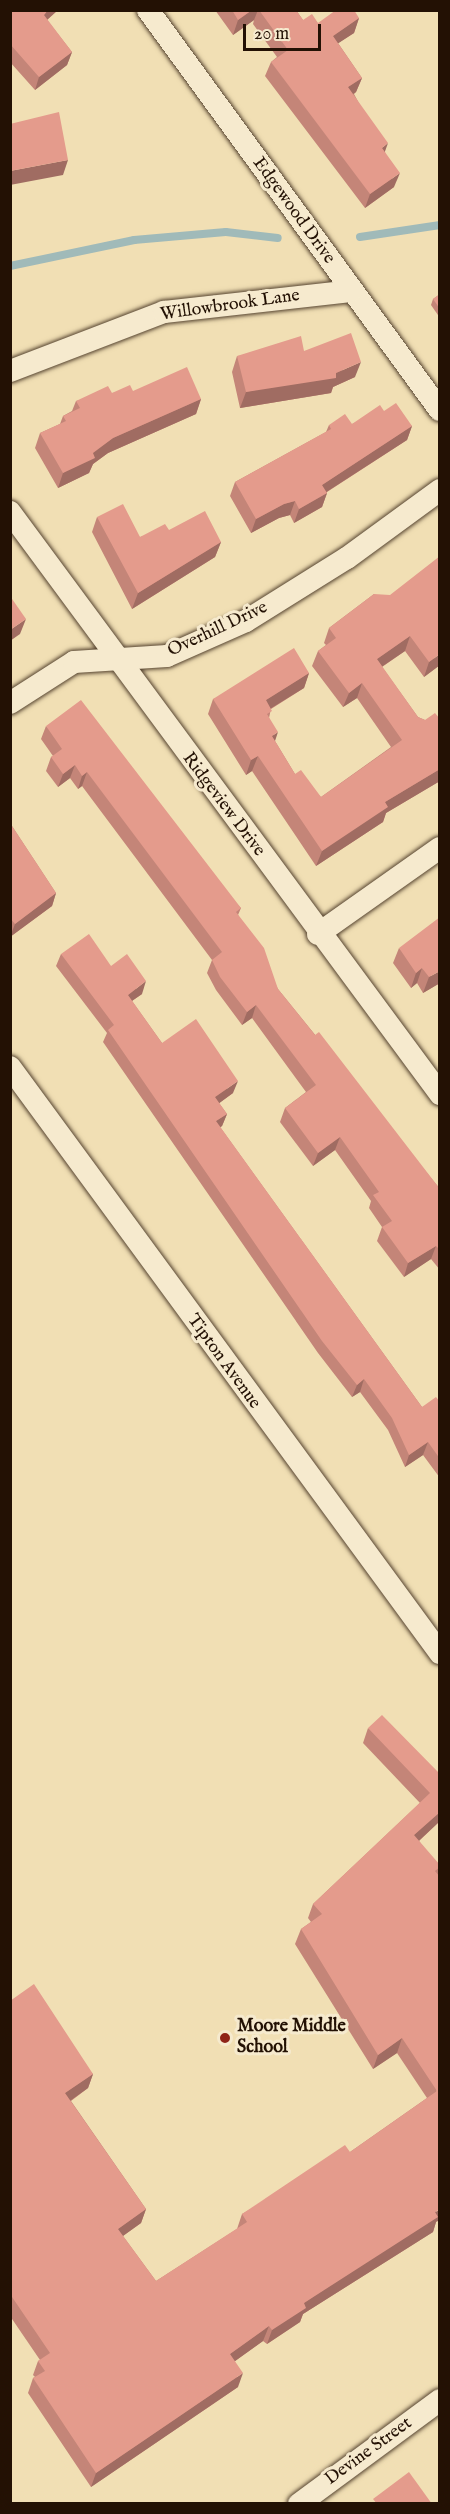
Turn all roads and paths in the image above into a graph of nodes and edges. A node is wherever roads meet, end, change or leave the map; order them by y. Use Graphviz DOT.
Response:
graph roads {
  1 [pos="148,10"];
  2 [pos="351,291"];
  3 [pos="10,371"];
  4 [pos="440,410"];
  5 [pos="440,490"];
  6 [pos="10,512"];
  7 [pos="117,662"];
  8 [pos="10,703"];
  9 [pos="440,848"];
  10 [pos="318,934"];
  11 [pos="10,1067"];
  12 [pos="440,1094"];
  13 [pos="440,1653"];
  14 [pos="437,2407"];
  15 [pos="299,2504"];
  1 -- 2 [label="street, Edgewood Drive"];
  2 -- 3 [label="street, Willowbrook Lane"];
  2 -- 4 [label="street, Edgewood Drive"];
  5 -- 7 [label="street, Overhill Drive"];
  6 -- 7 [label="street, Ridgeview Drive"];
  7 -- 8 [label="street, Overhill Drive"];
  7 -- 10 [label="street, Ridgeview Drive"];
  9 -- 10 [label="street"];
  10 -- 12 [label="street, Ridgeview Drive"];
  11 -- 13 [label="street, Tipton Avenue"];
  14 -- 15 [label="street, Devine Street"];
}
